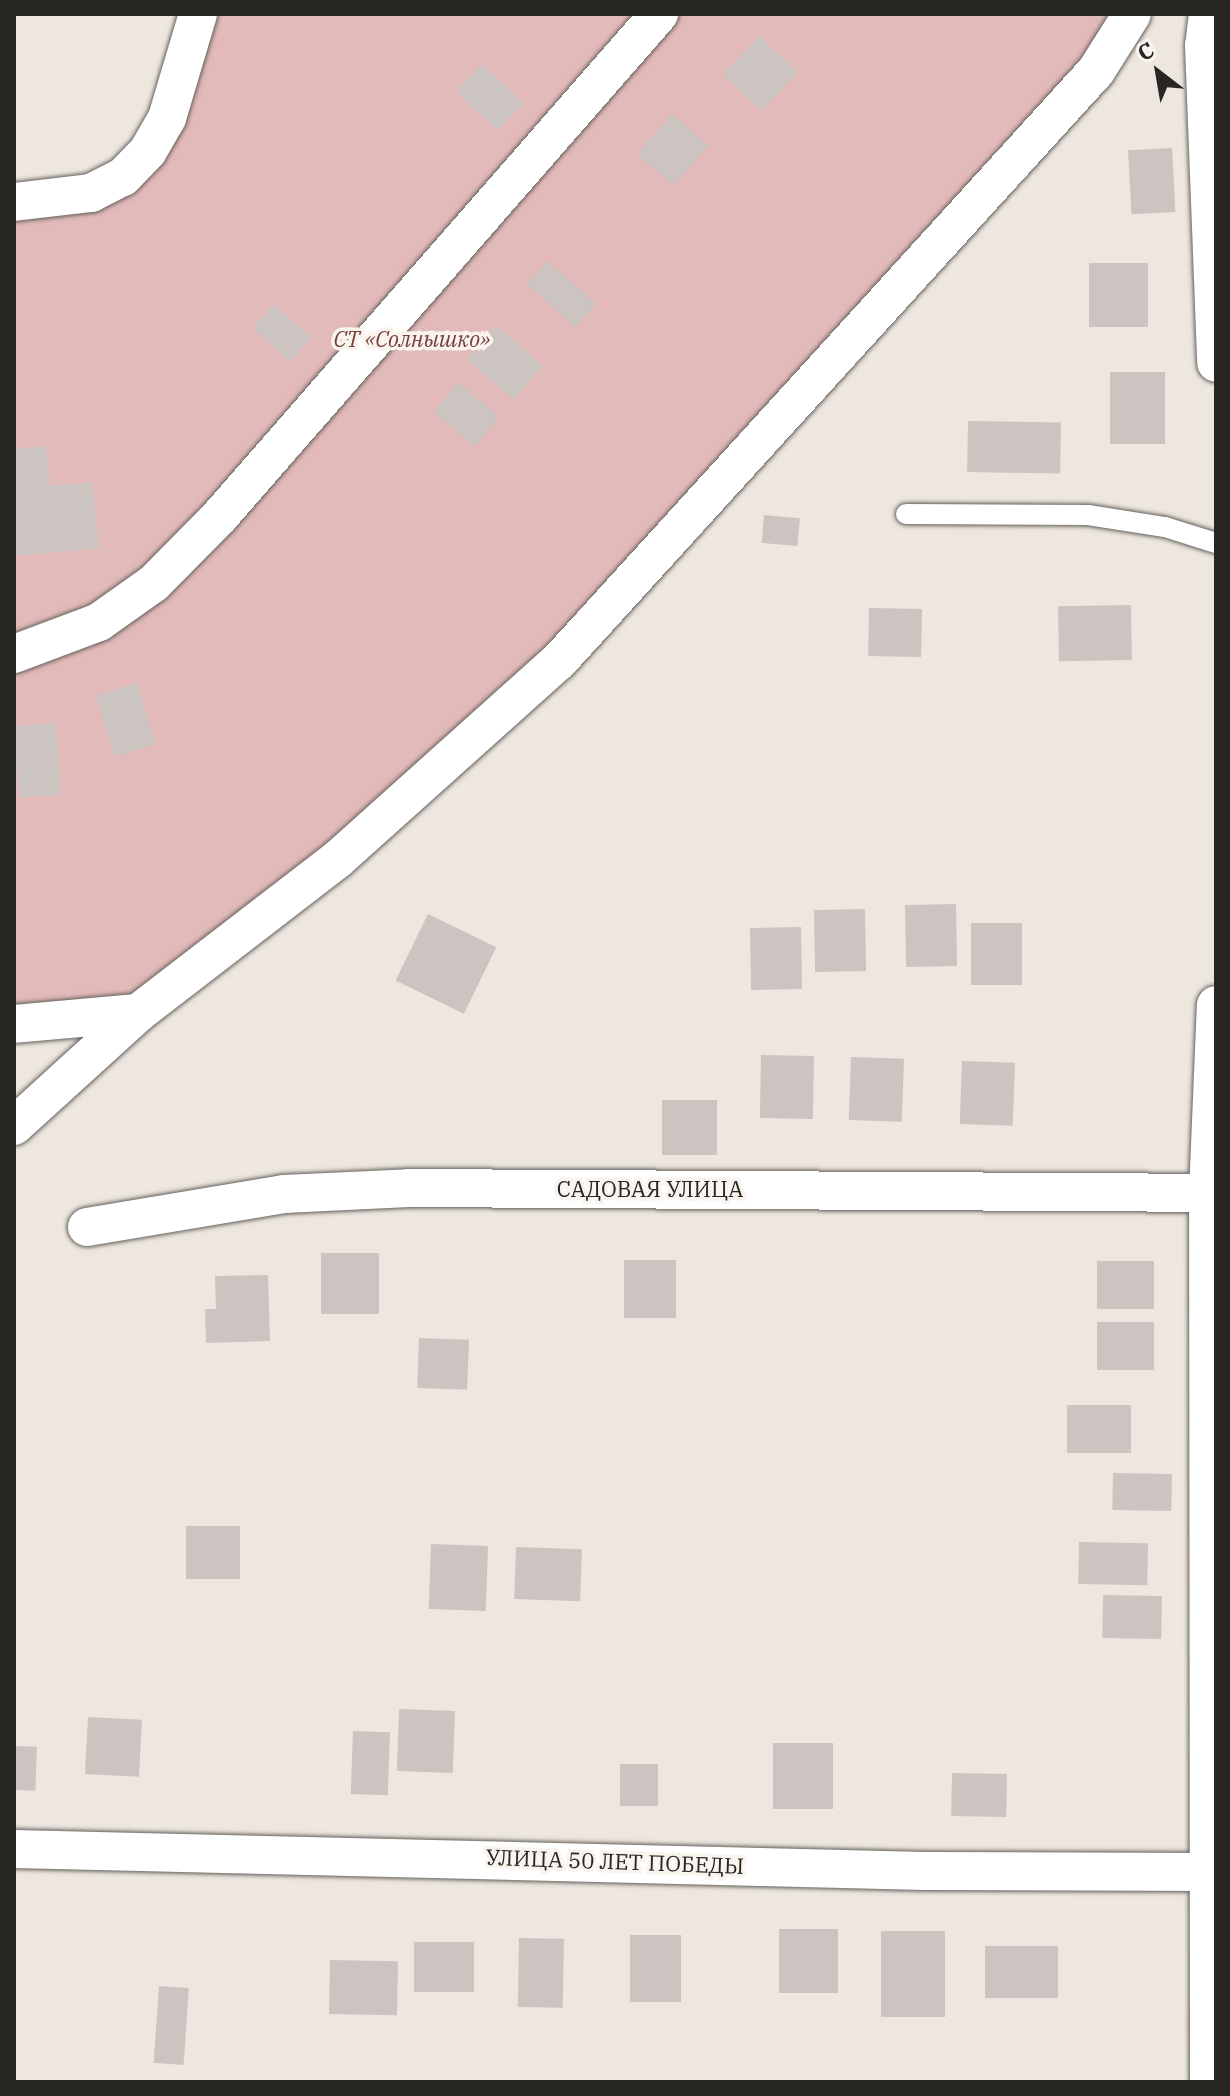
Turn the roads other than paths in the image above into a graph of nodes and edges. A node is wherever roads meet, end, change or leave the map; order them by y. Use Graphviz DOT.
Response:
graph roads {
  1 [pos="198,14"];
  2 [pos="659,14"];
  3 [pos="1132,14"];
  4 [pos="1208,14"];
  5 [pos="14,202"];
  6 [pos="1216,363"];
  7 [pos="906,514"];
  8 [pos="1216,543"];
  9 [pos="14,654"];
  10 [pos="1216,1005"];
  11 [pos="138,1013"];
  12 [pos="14,1024"];
  13 [pos="14,1126"];
  14 [pos="1212,1193"];
  15 [pos="87,1227"];
  16 [pos="14,1849"];
  17 [pos="1211,1872"];
  18 [pos="1209,2082"];
  1 -- 5 [label="street"];
  2 -- 9 [label="street"];
  3 -- 11 [label="street"];
  4 -- 6 [label="street"];
  7 -- 8 [label="lane"];
  10 -- 14 [label="street"];
  11 -- 12 [label="street"];
  11 -- 13 [label="street"];
  14 -- 15 [label="street, САДОВАЯ УЛИЦА"];
  14 -- 17 [label="street"];
  16 -- 17 [label="street, УЛИЦА 50 ЛЕТ ПОБЕДЫ"];
  17 -- 18 [label="street"];
}
